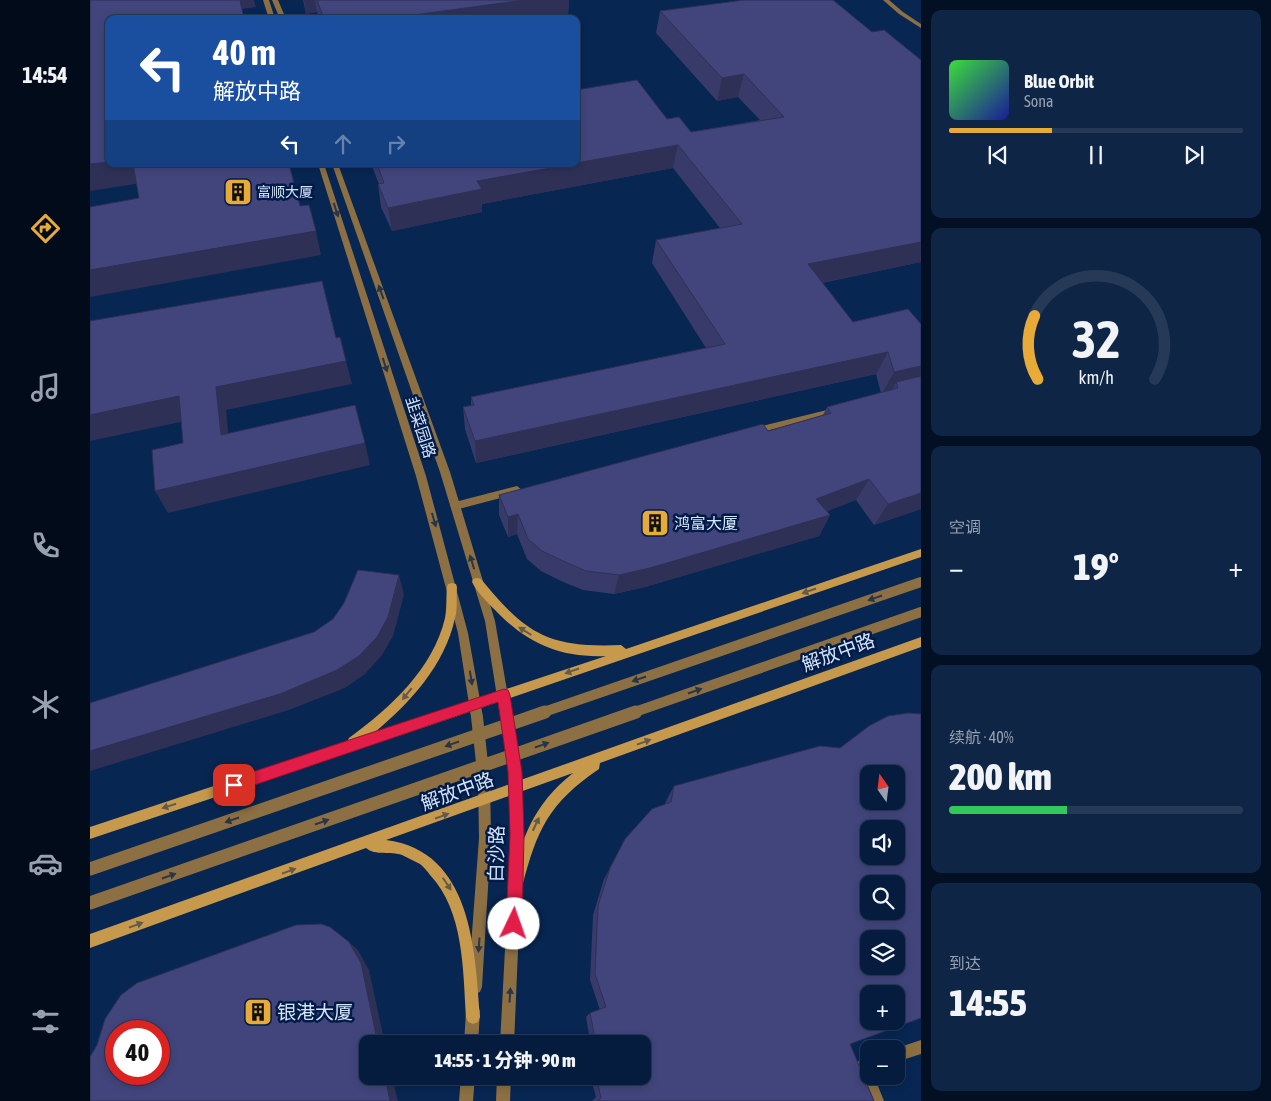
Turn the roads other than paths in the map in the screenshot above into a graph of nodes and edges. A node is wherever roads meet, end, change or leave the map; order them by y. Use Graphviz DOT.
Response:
graph roads {
  1 [pos="266,0"];
  2 [pos="275,0"];
  3 [pos="886,0"];
  4 [pos="271,15"];
  5 [pos="281,15"];
  6 [pos="921,26"];
  7 [pos="322,167"];
  8 [pos="336,167"];
  9 [pos="845,409"];
  10 [pos="740,435"];
  11 [pos="531,487"];
  12 [pos="455,506"];
  13 [pos="921,553"];
  14 [pos="477,582"];
  15 [pos="921,582"];
  16 [pos="452,588"];
  17 [pos="921,612"];
  18 [pos="921,642"];
  19 [pos="640,648"];
  20 [pos="504,695"];
  21 [pos="475,705"];
  22 [pos="343,749"];
  23 [pos="615,753"];
  24 [pos="516,790"];
  25 [pos="484,801"];
  26 [pos="90,833"];
  27 [pos="360,845"];
  28 [pos="90,869"];
  29 [pos="516,887"];
  30 [pos="90,903"];
  31 [pos="90,941"];
  32 [pos="473,1017"];
  33 [pos="472,1035"];
  34 [pos="508,1035"];
  35 [pos="921,1047"];
  36 [pos="905,1052"];
  37 [pos="467,1085"];
  38 [pos="504,1085"];
  39 [pos="870,1085"];
  40 [pos="466,1101"];
  41 [pos="503,1101"];
  42 [pos="877,1101"];
  1 -- 4 [label="street"];
  2 -- 5 [label="street"];
  3 -- 6 [label="street"];
  7 -- 16 [label="street, 韭菜园路, one-way"];
  12 -- 8 [label="street, 韭菜园路, one-way"];
  9 -- 10 [label="street"];
  11 -- 12 [label="street"];
  14 -- 12 [label="street, 韭菜园路, one-way"];
  13 -- 19 [label="main road, one-way"];
  19 -- 14 [label="main road, one-way"];
  14 -- 20 [label="street, 韭菜园路"];
  15 -- 28 [label="street, one-way, bridge"];
  16 -- 21 [label="street, 韭菜园路, one-way"];
  16 -- 22 [label="main road, one-way"];
  30 -- 17 [label="street, 解放中路, one-way, bridge"];
  23 -- 18 [label="main road, 解放中路, one-way"];
  19 -- 20 [label="main road, one-way"];
  20 -- 21 [label="main road"];
  20 -- 24 [label="street, 白沙路"];
  21 -- 22 [label="main road"];
  21 -- 25 [label="street, 白沙路"];
  22 -- 26 [label="main road, one-way"];
  23 -- 24 [label="main road, 解放中路"];
  29 -- 23 [label="main road, one-way"];
  24 -- 25 [label="main road, 解放中路"];
  24 -- 29 [label="street, 白沙路"];
  27 -- 25 [label="main road, 解放中路, one-way"];
  25 -- 32 [label="street, 白沙路, one-way"];
  31 -- 27 [label="main road, 解放中路, one-way"];
  27 -- 32 [label="main road, one-way"];
  34 -- 29 [label="street, 白沙路, one-way"];
  32 -- 33 [label="street, 白沙路"];
  35 -- 36 [label="street"];
  37 -- 40 [label="street"];
  38 -- 41 [label="street"];
  39 -- 42 [label="street"];
}
